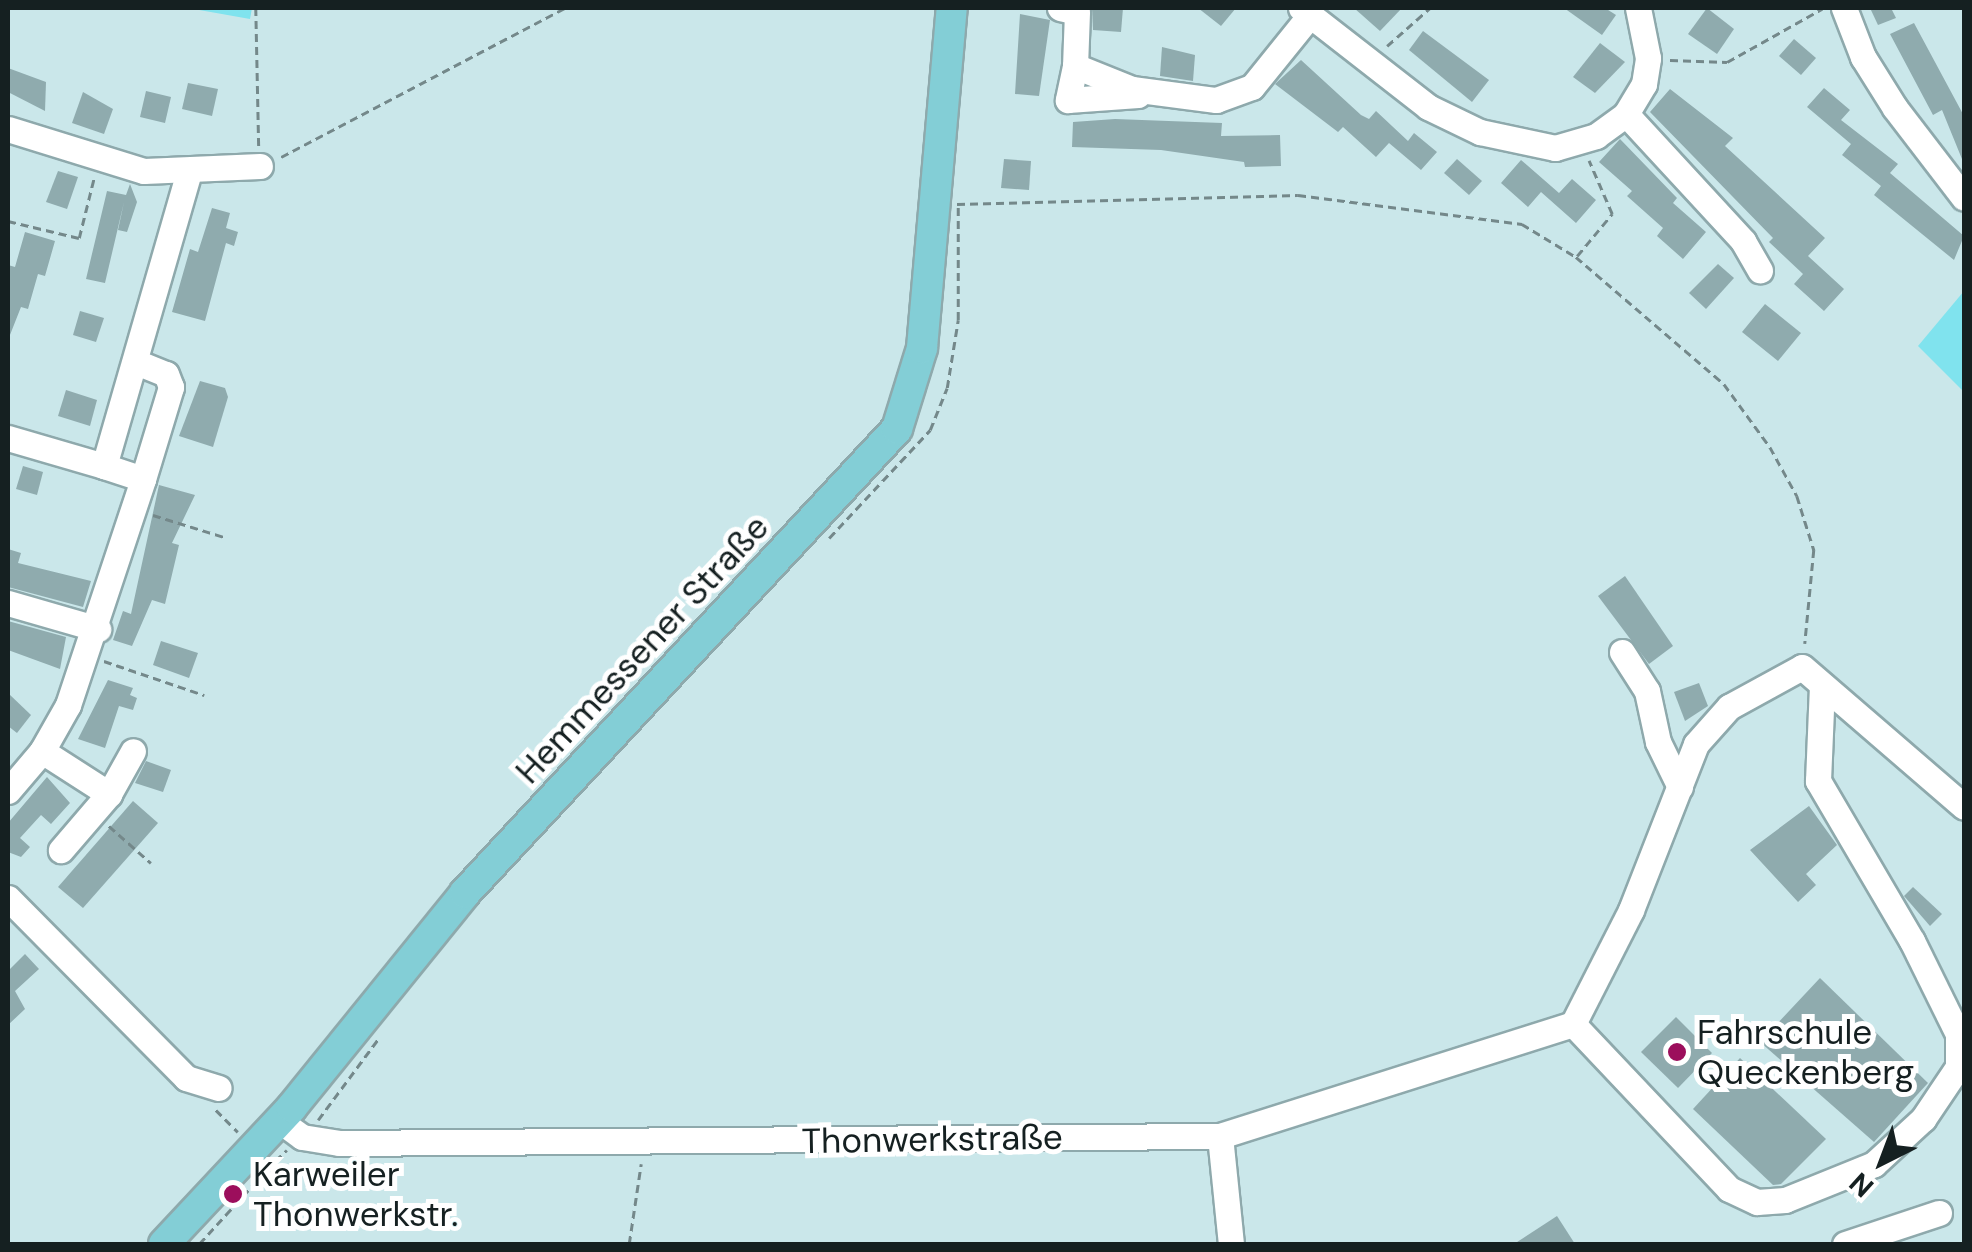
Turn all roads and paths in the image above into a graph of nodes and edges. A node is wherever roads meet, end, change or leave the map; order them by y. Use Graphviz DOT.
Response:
graph roads {
  1 [pos="256,8"];
  2 [pos="564,8"];
  3 [pos="952,8"];
  4 [pos="1060,8"];
  5 [pos="1430,8"];
  6 [pos="1638,8"];
  7 [pos="1824,8"];
  8 [pos="1844,8"];
  9 [pos="1305,11"];
  10 [pos="1673,60"];
  11 [pos="1368,64"];
  12 [pos="1626,114"];
  13 [pos="8,129"];
  14 [pos="99,160"];
  15 [pos="260,166"];
  16 [pos="1591,169"];
  17 [pos="189,172"];
  18 [pos="1964,198"];
  19 [pos="935,202"];
  20 [pos="8,220"];
  21 [pos="1576,257"];
  22 [pos="1760,270"];
  23 [pos="136,362"];
  24 [pos="8,438"];
  25 [pos="104,466"];
  26 [pos="143,479"];
  27 [pos="132,509"];
  28 [pos="224,536"];
  29 [pos="8,603"];
  30 [pos="98,629"];
  31 [pos="1622,652"];
  32 [pos="88,656"];
  33 [pos="1802,668"];
  34 [pos="1822,685"];
  35 [pos="204,695"];
  36 [pos="42,750"];
  37 [pos="134,751"];
  38 [pos="1680,787"];
  39 [pos="8,790"];
  40 [pos="101,803"];
  41 [pos="1964,807"];
  42 [pos="60,850"];
  43 [pos="152,864"];
  44 [pos="8,898"];
  45 [pos="1574,1024"];
  46 [pos="218,1088"];
  47 [pos="291,1128"];
  48 [pos="1220,1136"];
  49 [pos="644,1142"];
  50 [pos="262,1156"];
  51 [pos="1939,1213"];
  52 [pos="164,1244"];
  53 [pos="199,1244"];
  54 [pos="629,1244"];
  55 [pos="1231,1244"];
  56 [pos="1845,1244"];
  1 -- 15 [label="path"];
  2 -- 15 [label="path"];
  3 -- 19 [label="main road, Hemmessener Straße"];
  4 -- 9 [label="street"];
  5 -- 11 [label="path"];
  6 -- 12 [label="street"];
  7 -- 10 [label="path"];
  8 -- 18 [label="street"];
  9 -- 11 [label="street"];
  11 -- 12 [label="street"];
  12 -- 22 [label="street"];
  13 -- 14 [label="street"];
  14 -- 17 [label="street"];
  14 -- 20 [label="path"];
  15 -- 17 [label="street"];
  16 -- 21 [label="path"];
  17 -- 23 [label="street"];
  19 -- 21 [label="path"];
  19 -- 47 [label="main road, Hemmessener Straße"];
  21 -- 33 [label="path"];
  23 -- 25 [label="street"];
  23 -- 26 [label="street"];
  24 -- 25 [label="street"];
  25 -- 26 [label="street"];
  26 -- 27 [label="street"];
  27 -- 28 [label="path"];
  27 -- 30 [label="street"];
  29 -- 30 [label="street"];
  30 -- 32 [label="street"];
  31 -- 38 [label="street"];
  32 -- 35 [label="path"];
  32 -- 36 [label="street"];
  33 -- 34 [label="street"];
  33 -- 38 [label="street"];
  34 -- 41 [label="street"];
  34 -- 45 [label="street"];
  36 -- 39 [label="street"];
  36 -- 40 [label="street"];
  37 -- 40 [label="street"];
  38 -- 45 [label="street"];
  40 -- 42 [label="street"];
  40 -- 43 [label="path"];
  44 -- 46 [label="street"];
  45 -- 48 [label="street, Thonwerkstraße"];
  46 -- 50 [label="path"];
  47 -- 49 [label="street, Thonwerkstraße"];
  47 -- 50 [label="main road, Hemmessener Straße"];
  47 -- 50 [label="path"];
  48 -- 49 [label="street, Thonwerkstraße"];
  48 -- 55 [label="street"];
  49 -- 54 [label="path"];
  50 -- 52 [label="main road, Hemmessener Straße"];
  50 -- 53 [label="path"];
  51 -- 56 [label="street"];
}
